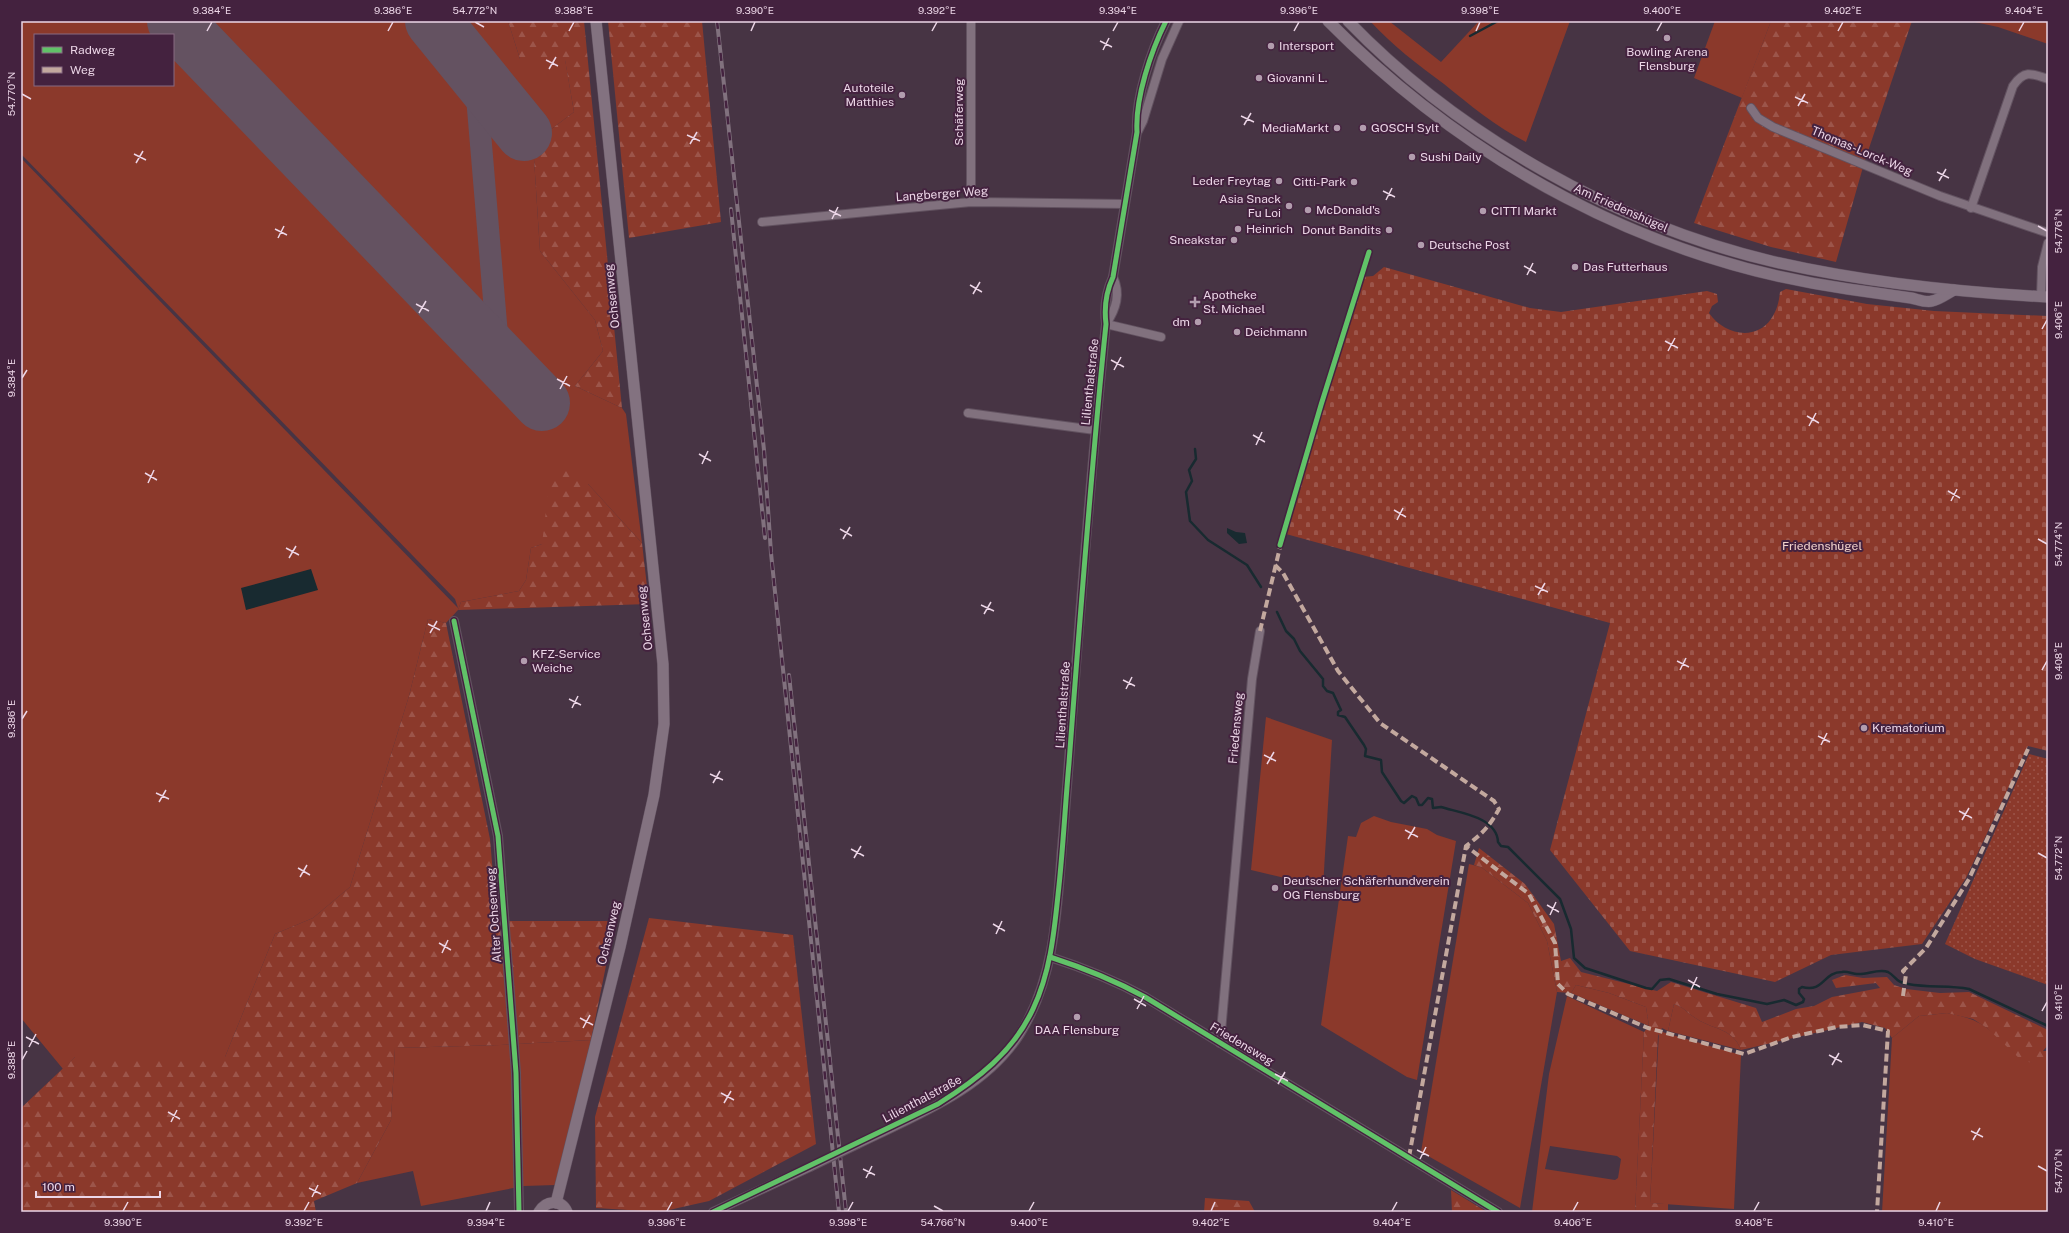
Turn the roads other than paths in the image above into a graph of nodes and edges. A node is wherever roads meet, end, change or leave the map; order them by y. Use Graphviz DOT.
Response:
graph roads {
  1 [pos="596,21"];
  2 [pos="971,21"];
  3 [pos="1166,21"];
  4 [pos="1179,21"];
  5 [pos="1328,21"];
  6 [pos="1348,21"];
  7 [pos="2048,79"];
  8 [pos="1751,108"];
  9 [pos="1137,132"];
  10 [pos="971,202"];
  11 [pos="1125,204"];
  12 [pos="1971,208"];
  13 [pos="762,222"];
  14 [pos="2048,233"];
  15 [pos="2048,242"];
  16 [pos="1954,290"];
  17 [pos="2044,297"];
  18 [pos="1106,324"];
  19 [pos="1161,337"];
  20 [pos="968,413"];
  21 [pos="1095,430"];
  22 [pos="454,621"];
  23 [pos="1260,631"];
  24 [pos="1050,957"];
  25 [pos="1220,1043"];
  26 [pos="556,1203"];
  27 [pos="568,1211"];
  28 [pos="519,1212"];
  29 [pos="539,1212"];
  30 [pos="713,1212"];
  31 [pos="1498,1212"];
  1 -- 26 [label="main road, Ochsenweg"];
  2 -- 10 [label="street, Schäferweg"];
  3 -- 9 [label="street, Lilienthalstraße"];
  4 -- 9 [label="street, Lilienthalstraße"];
  5 -- 16 [label="main road, Am Friedenshügel"];
  6 -- 16 [label="main road, Am Friedenshügel"];
  7 -- 12 [label="street"];
  8 -- 12 [label="street, Thomas-Lorck-Weg"];
  9 -- 11 [label="street, Lilienthalstraße"];
  10 -- 11 [label="street, Langberger Weg"];
  10 -- 13 [label="street, Langberger Weg"];
  11 -- 18 [label="street, Lilienthalstraße"];
  12 -- 14 [label="street, Thomas-Lorck-Weg"];
  15 -- 17 [label="street"];
  16 -- 17 [label="main road, Am Friedenshügel"];
  18 -- 19 [label="street"];
  18 -- 21 [label="street, Lilienthalstraße"];
  20 -- 21 [label="street, Lilienthalstraße"];
  21 -- 24 [label="street, Lilienthalstraße"];
  22 -- 28 [label="street, Alter Ochsenweg"];
  23 -- 25 [label="street, Friedensweg"];
  24 -- 25 [label="street, Friedensweg"];
  24 -- 30 [label="street, Lilienthalstraße, bridge"];
  25 -- 31 [label="street, Friedensweg"];
  26 -- 27 [label="main road"];
  26 -- 29 [label="main road"];
}
